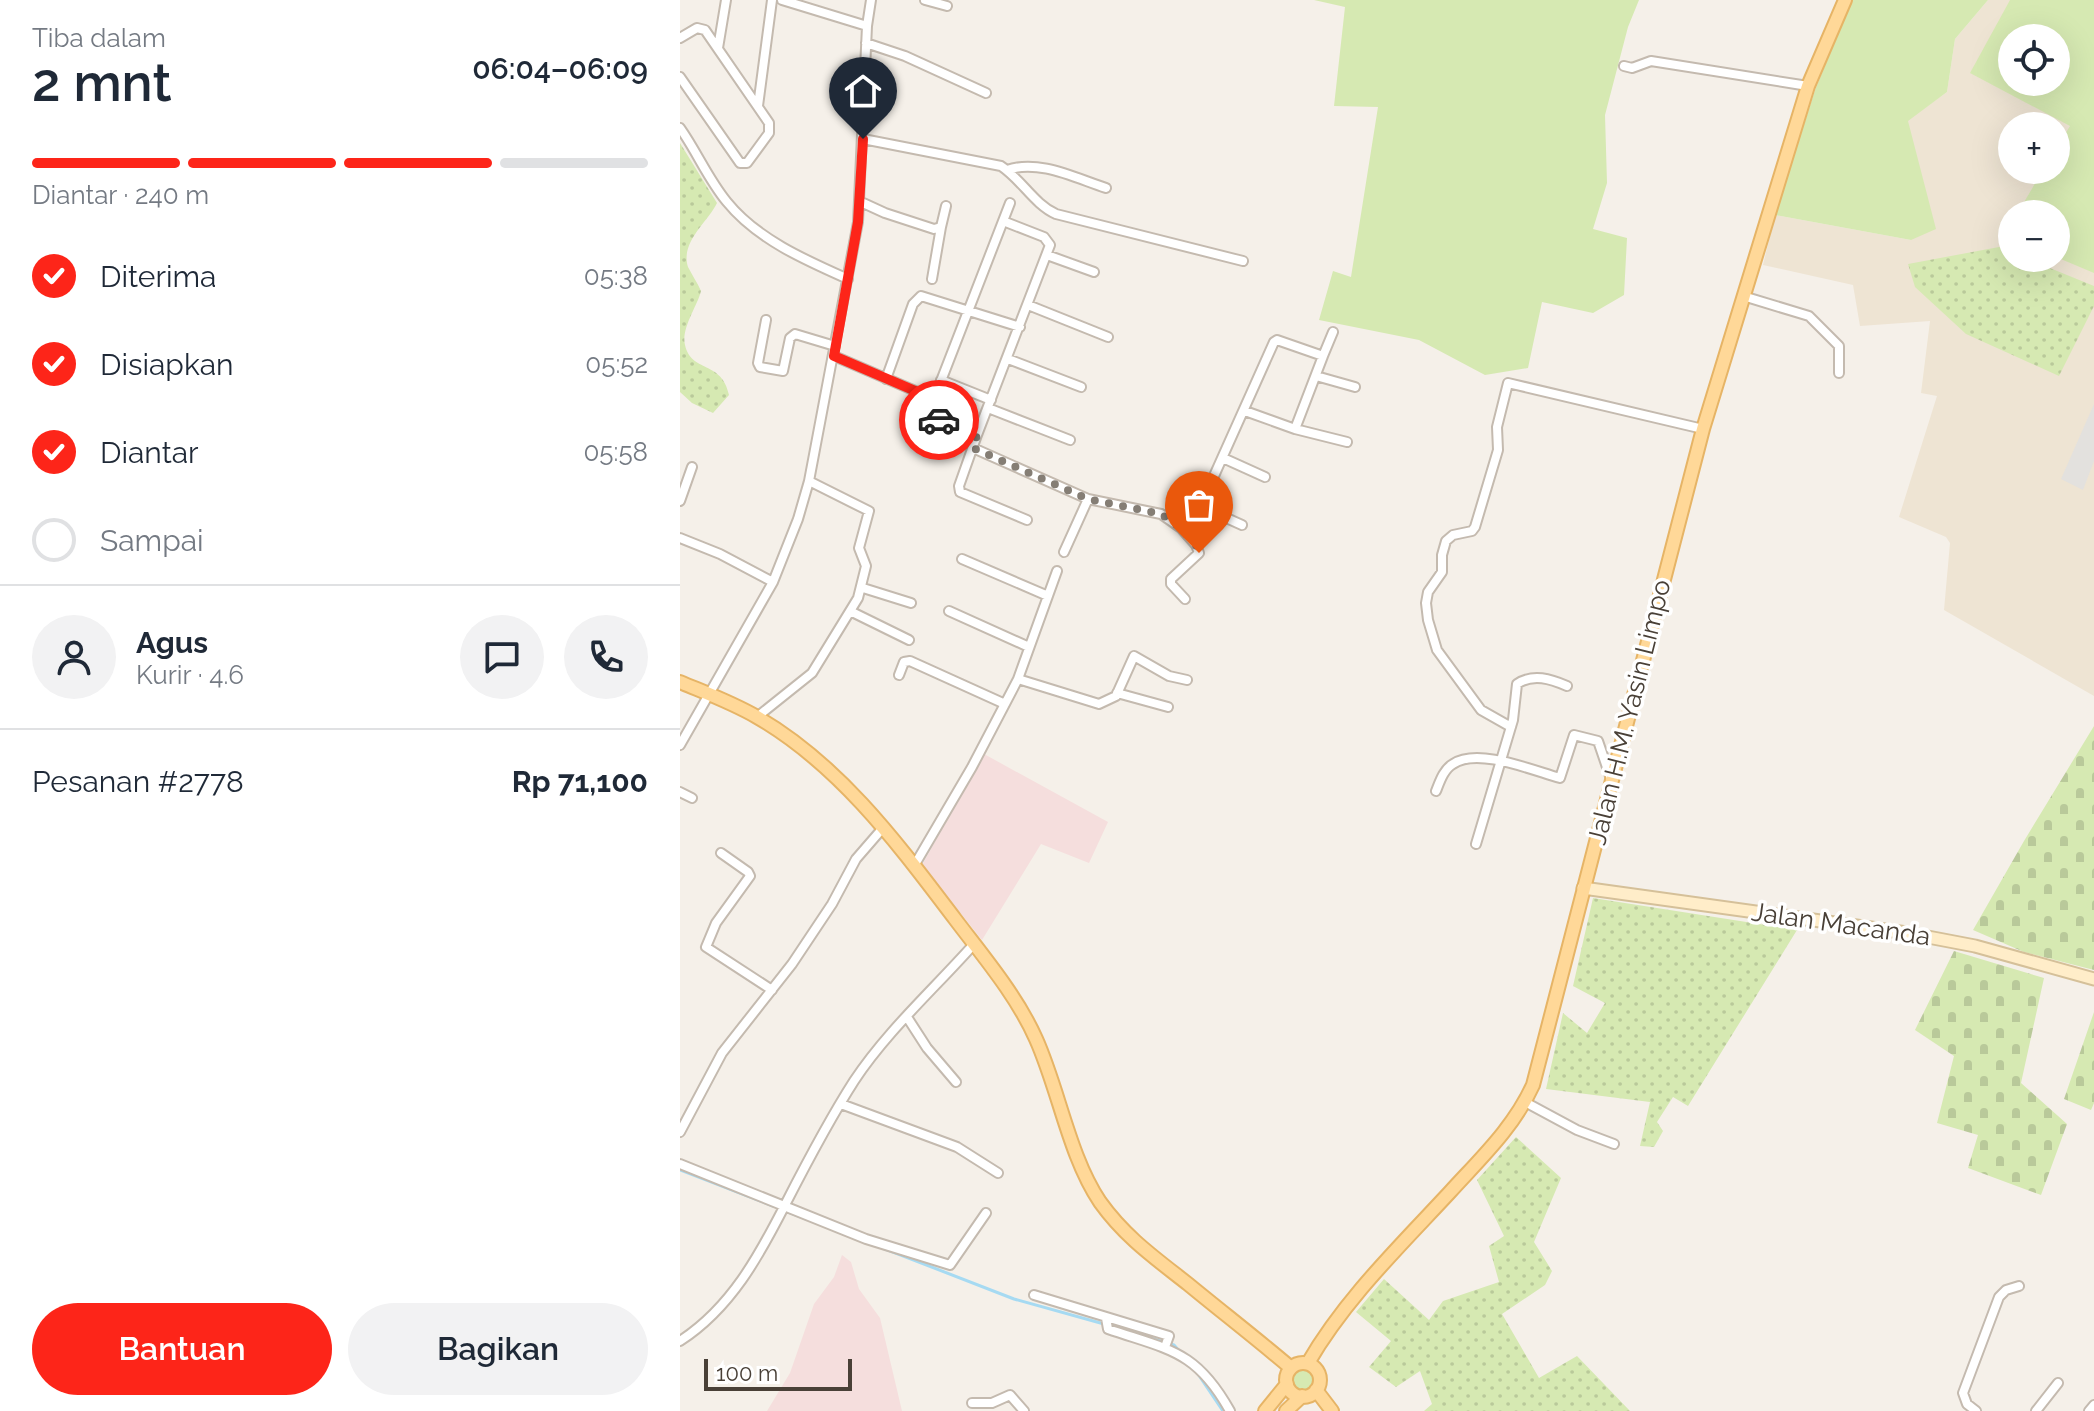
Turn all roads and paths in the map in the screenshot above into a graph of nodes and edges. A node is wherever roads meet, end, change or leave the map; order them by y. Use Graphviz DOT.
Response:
graph roads {
  1 [pos="726,0"];
  2 [pos="772,0"];
  3 [pos="782,0"];
  4 [pos="871,0"];
  5 [pos="925,0"];
  6 [pos="1845,0"];
  7 [pos="947,6"];
  8 [pos="867,26"];
  9 [pos="680,38"];
  10 [pos="866,43"];
  11 [pos="718,48"];
  12 [pos="1624,66"];
  13 [pos="680,77"];
  14 [pos="1808,86"];
  15 [pos="986,93"];
  16 [pos="758,107"];
  17 [pos="680,128"];
  18 [pos="863,139"];
  19 [pos="1007,170"];
  20 [pos="1106,188"];
  21 [pos="861,202"];
  22 [pos="1010,203"];
  23 [pos="946,206"];
  24 [pos="1003,221"];
  25 [pos="941,227"];
  26 [pos="1047,255"];
  27 [pos="1243,261"];
  28 [pos="1094,272"];
  29 [pos="848,279"];
  30 [pos="932,279"];
  31 [pos="1743,296"];
  32 [pos="1028,305"];
  33 [pos="969,309"];
  34 [pos="766,320"];
  35 [pos="1020,327"];
  36 [pos="1333,332"];
  37 [pos="1108,337"];
  38 [pos="834,351"];
  39 [pos="1323,356"];
  40 [pos="1008,359"];
  41 [pos="1839,373"];
  42 [pos="1316,376"];
  43 [pos="886,379"];
  44 [pos="941,380"];
  45 [pos="1081,387"];
  46 [pos="1355,387"];
  47 [pos="934,399"];
  48 [pos="989,404"];
  49 [pos="1245,411"];
  50 [pos="1295,429"];
  51 [pos="1703,429"];
  52 [pos="977,435"];
  53 [pos="1070,440"];
  54 [pos="1347,442"];
  55 [pos="973,448"];
  56 [pos="1223,458"];
  57 [pos="692,467"];
  58 [pos="1265,477"];
  59 [pos="809,481"];
  60 [pos="1088,499"];
  61 [pos="680,501"];
  62 [pos="1201,505"];
  63 [pos="1167,517"];
  64 [pos="1027,520"];
  65 [pos="1242,525"];
  66 [pos="680,538"];
  67 [pos="1064,552"];
  68 [pos="962,559"];
  69 [pos="1057,571"];
  70 [pos="773,582"];
  71 [pos="863,588"];
  72 [pos="1048,596"];
  73 [pos="1185,599"];
  74 [pos="911,603"];
  75 [pos="850,611"];
  76 [pos="949,611"];
  77 [pos="909,640"];
  78 [pos="1029,647"];
  79 [pos="899,675"];
  80 [pos="1018,679"];
  81 [pos="1187,680"];
  82 [pos="680,682"];
  83 [pos="1567,686"];
  84 [pos="1117,693"];
  85 [pos="708,694"];
  86 [pos="1005,704"];
  87 [pos="1168,707"];
  88 [pos="757,717"];
  89 [pos="1511,727"];
  90 [pos="680,745"];
  91 [pos="1502,761"];
  92 [pos="1611,779"];
  93 [pos="1436,791"];
  94 [pos="680,792"];
  95 [pos="692,798"];
  96 [pos="882,829"];
  97 [pos="1476,844"];
  98 [pos="721,853"];
  99 [pos="914,866"];
  100 [pos="1583,888"];
  101 [pos="974,944"];
  102 [pos="2094,979"];
  103 [pos="772,990"];
  104 [pos="907,1017"];
  105 [pos="956,1082"];
  106 [pos="1525,1102"];
  107 [pos="841,1104"];
  108 [pos="680,1132"];
  109 [pos="1614,1144"];
  110 [pos="680,1164"];
  111 [pos="998,1173"];
  112 [pos="783,1208"];
  113 [pos="986,1213"];
  114 [pos="2019,1286"];
  115 [pos="1034,1295"];
  116 [pos="680,1341"];
  117 [pos="1308,1363"];
  118 [pos="1291,1368"];
  119 [pos="2058,1383"];
  120 [pos="1287,1384"];
  121 [pos="1316,1390"];
  122 [pos="1302,1396"];
  123 [pos="972,1403"];
  124 [pos="992,1403"];
  125 [pos="2094,1405"];
  126 [pos="1000,1411"];
  127 [pos="1024,1411"];
  128 [pos="1230,1411"];
  129 [pos="1265,1411"];
  130 [pos="1286,1411"];
  131 [pos="1332,1411"];
  132 [pos="1976,1411"];
  133 [pos="2036,1411"];
  134 [pos="2089,1411"];
  1 -- 11 [label="street"];
  2 -- 16 [label="street"];
  3 -- 8 [label="street"];
  4 -- 8 [label="street"];
  5 -- 7 [label="street"];
  6 -- 14 [label="main road, Jalan H.M. Yasin Limpo"];
  8 -- 10 [label="street"];
  9 -- 11 [label="street"];
  10 -- 15 [label="street"];
  10 -- 18 [label="street"];
  11 -- 16 [label="street"];
  12 -- 14 [label="street"];
  13 -- 16 [label="street"];
  14 -- 31 [label="main road, Jalan H.M. Yasin Limpo"];
  17 -- 29 [label="street"];
  18 -- 19 [label="street"];
  18 -- 21 [label="street"];
  19 -- 20 [label="street"];
  19 -- 27 [label="street"];
  21 -- 25 [label="street"];
  21 -- 29 [label="street"];
  22 -- 24 [label="street"];
  23 -- 25 [label="street"];
  24 -- 26 [label="street"];
  24 -- 33 [label="street"];
  25 -- 30 [label="street"];
  26 -- 28 [label="street"];
  26 -- 32 [label="street"];
  29 -- 38 [label="street"];
  31 -- 41 [label="street"];
  31 -- 51 [label="main road, Jalan H.M. Yasin Limpo"];
  32 -- 35 [label="street"];
  32 -- 37 [label="street"];
  33 -- 35 [label="street"];
  33 -- 43 [label="street"];
  33 -- 44 [label="street"];
  34 -- 38 [label="street"];
  35 -- 40 [label="street"];
  36 -- 39 [label="street"];
  38 -- 43 [label="street"];
  38 -- 59 [label="street"];
  39 -- 42 [label="street"];
  39 -- 49 [label="street"];
  40 -- 45 [label="street"];
  40 -- 48 [label="street"];
  42 -- 46 [label="street"];
  42 -- 50 [label="street"];
  43 -- 47 [label="street"];
  44 -- 47 [label="street"];
  44 -- 48 [label="street"];
  47 -- 52 [label="street"];
  48 -- 52 [label="street"];
  48 -- 53 [label="street"];
  49 -- 50 [label="street"];
  49 -- 56 [label="street"];
  50 -- 54 [label="street"];
  51 -- 89 [label="street"];
  51 -- 92 [label="main road, Jalan H.M. Yasin Limpo"];
  52 -- 55 [label="street"];
  55 -- 60 [label="street"];
  55 -- 64 [label="street"];
  56 -- 58 [label="street"];
  56 -- 62 [label="street"];
  57 -- 61 [label="street"];
  59 -- 70 [label="street"];
  59 -- 71 [label="street"];
  60 -- 63 [label="street"];
  60 -- 67 [label="street"];
  62 -- 63 [label="street"];
  62 -- 65 [label="street"];
  63 -- 73 [label="street"];
  66 -- 70 [label="street"];
  68 -- 72 [label="street"];
  69 -- 72 [label="street"];
  70 -- 85 [label="street"];
  71 -- 74 [label="street"];
  71 -- 75 [label="street"];
  72 -- 78 [label="street"];
  75 -- 77 [label="street"];
  75 -- 88 [label="street"];
  76 -- 78 [label="street"];
  78 -- 80 [label="street"];
  79 -- 86 [label="street"];
  80 -- 84 [label="street"];
  80 -- 86 [label="street"];
  81 -- 84 [label="street"];
  82 -- 85 [label="main road"];
  83 -- 89 [label="street"];
  84 -- 87 [label="street"];
  85 -- 88 [label="main road"];
  85 -- 90 [label="street"];
  86 -- 99 [label="street"];
  88 -- 96 [label="main road"];
  89 -- 91 [label="street"];
  91 -- 92 [label="street"];
  91 -- 93 [label="street"];
  91 -- 97 [label="street"];
  92 -- 100 [label="main road, Jalan H.M. Yasin Limpo"];
  94 -- 95 [label="street"];
  96 -- 99 [label="main road"];
  96 -- 103 [label="street"];
  98 -- 103 [label="street"];
  99 -- 101 [label="main road"];
  100 -- 102 [label="street, Jalan Macanda"];
  100 -- 106 [label="main road, Jalan H.M. Yasin Limpo"];
  101 -- 104 [label="street"];
  101 -- 118 [label="main road"];
  103 -- 108 [label="street"];
  104 -- 105 [label="street"];
  104 -- 107 [label="street"];
  106 -- 109 [label="street"];
  106 -- 117 [label="main road, Jalan H.M. Yasin Limpo"];
  107 -- 111 [label="street"];
  107 -- 112 [label="street"];
  110 -- 112 [label="street"];
  112 -- 113 [label="street"];
  112 -- 116 [label="street"];
  114 -- 132 [label="street"];
  115 -- 128 [label="street"];
  117 -- 118 [label="main road"];
  117 -- 121 [label="main road"];
  118 -- 120 [label="main road"];
  119 -- 133 [label="street"];
  120 -- 122 [label="main road"];
  120 -- 129 [label="main road"];
  121 -- 122 [label="main road"];
  121 -- 131 [label="main road"];
  122 -- 130 [label="main road"];
  123 -- 124 [label="street"];
  124 -- 126 [label="street"];
  124 -- 127 [label="street"];
  125 -- 134 [label="street"];
}
